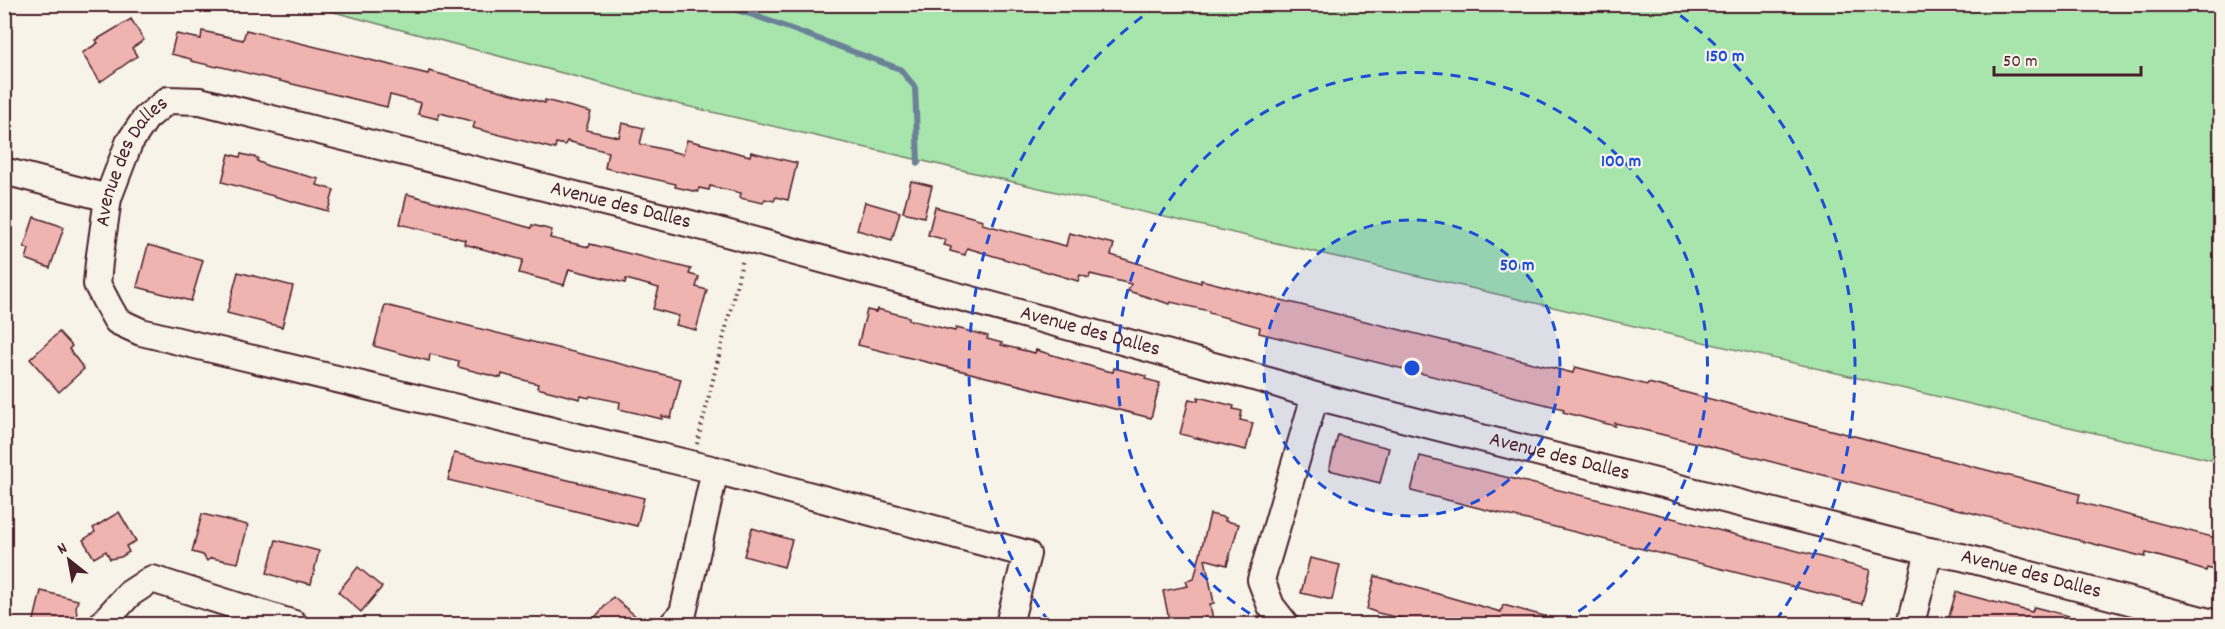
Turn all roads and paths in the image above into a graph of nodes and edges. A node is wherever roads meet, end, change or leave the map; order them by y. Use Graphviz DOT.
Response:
graph roads {
  1 [pos="4,171"];
  2 [pos="108,198"];
  3 [pos="748,239"];
  4 [pos="1315,396"];
  5 [pos="704,467"];
  6 [pos="1929,551"];
  7 [pos="102,624"];
  8 [pos="294,624"];
  9 [pos="674,624"];
  10 [pos="1010,624"];
  11 [pos="1286,624"];
  12 [pos="1911,624"];
  13 [pos="2217,624"];
  1 -- 2 [label="street"];
  2 -- 3 [label="street, Avenue des Dalles"];
  2 -- 5 [label="street, Avenue des Dalles"];
  3 -- 4 [label="street, Avenue des Dalles"];
  3 -- 5 [label="path"];
  4 -- 6 [label="street, Avenue des Dalles"];
  4 -- 11 [label="street"];
  5 -- 9 [label="street"];
  5 -- 10 [label="street, Avenue des Dalles"];
  6 -- 12 [label="street"];
  6 -- 13 [label="street, Avenue des Dalles"];
  7 -- 8 [label="street"];
}
